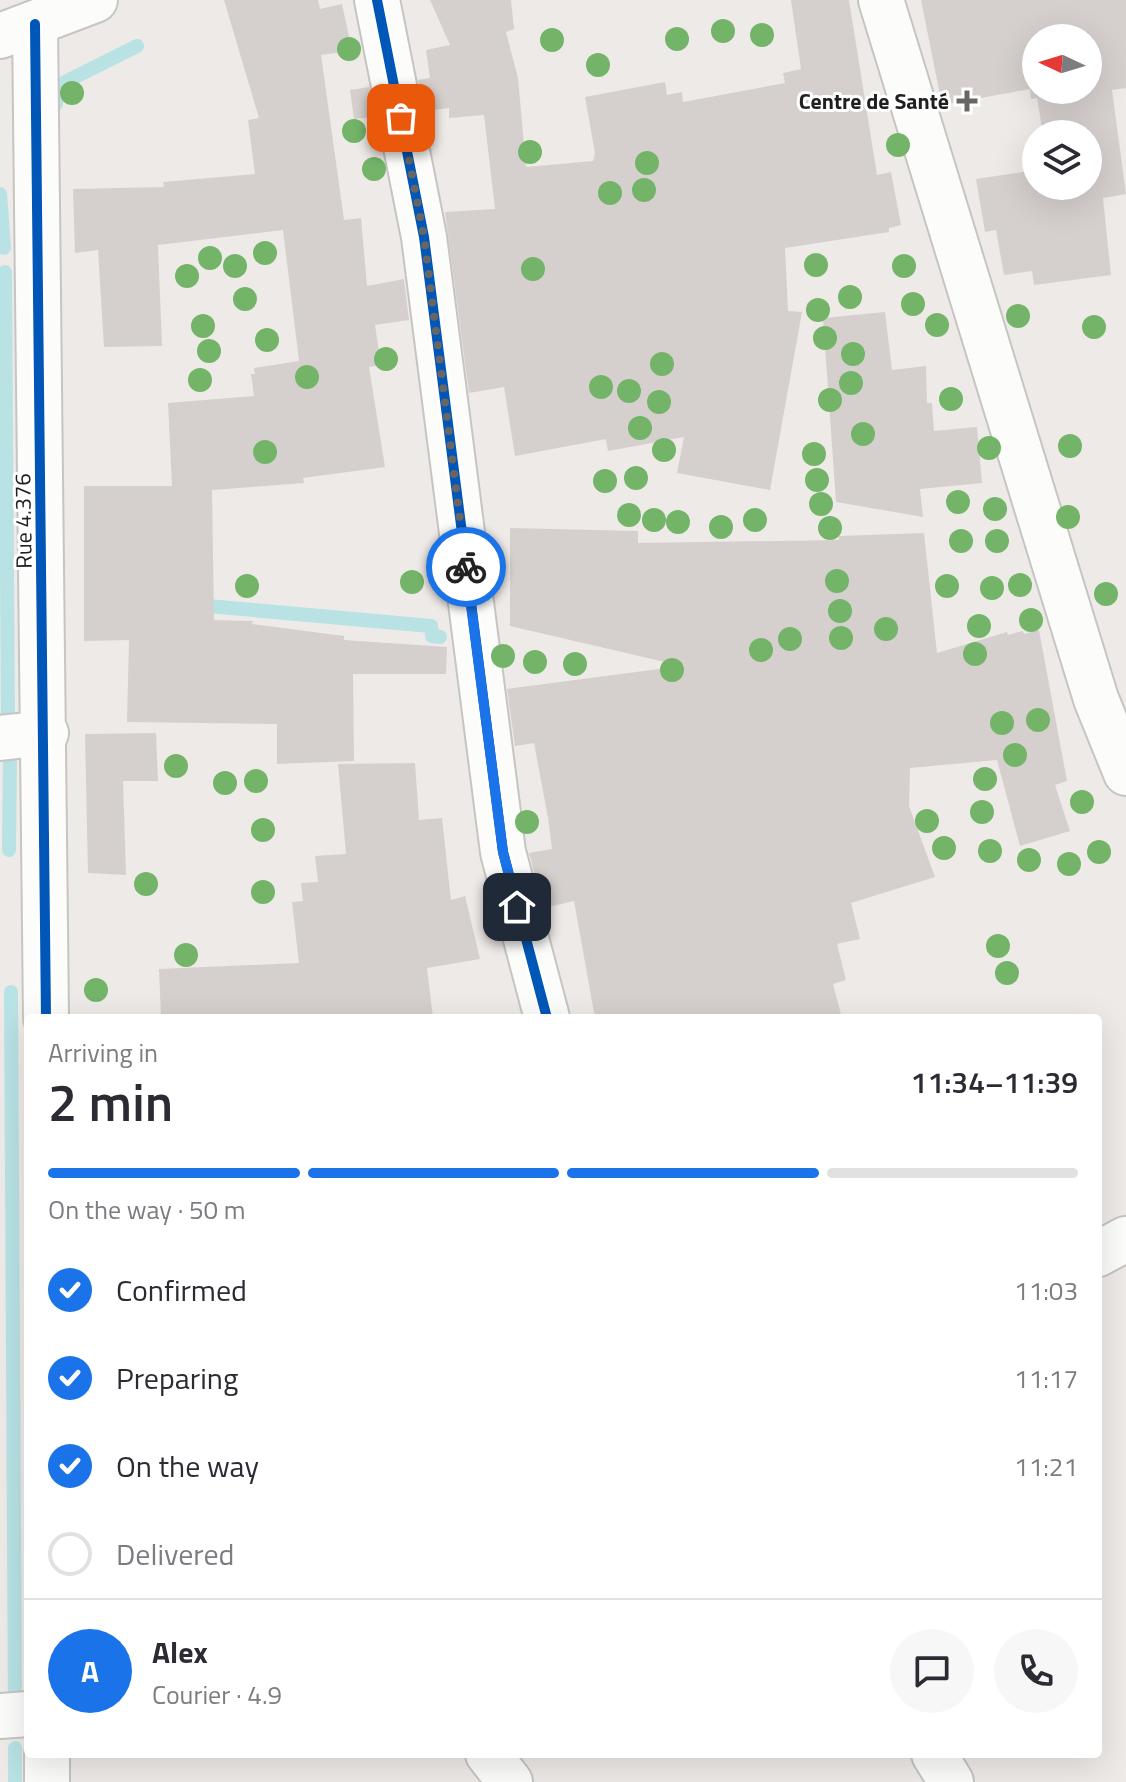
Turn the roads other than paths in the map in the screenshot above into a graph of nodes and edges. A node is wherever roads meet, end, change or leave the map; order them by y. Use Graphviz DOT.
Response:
graph roads {
  1 [pos="95,0"];
  2 [pos="377,0"];
  3 [pos="881,0"];
  4 [pos="18,30"];
  5 [pos="46,733"];
  6 [pos="0,738"];
  7 [pos="1126,773"];
  8 [pos="46,1014"];
  9 [pos="546,1014"];
  10 [pos="1126,1239"];
  11 [pos="1102,1252"];
  12 [pos="24,1714"];
  13 [pos="0,1716"];
  14 [pos="47,1758"];
  15 [pos="491,1758"];
  16 [pos="936,1758"];
  17 [pos="47,1782"];
  18 [pos="510,1782"];
  19 [pos="951,1782"];
  1 -- 4 [label="street"];
  2 -- 9 [label="street"];
  3 -- 7 [label="street"];
  4 -- 5 [label="street, Rue 4.376"];
  5 -- 6 [label="street"];
  5 -- 8 [label="street, Rue 4.376"];
  10 -- 11 [label="street"];
  12 -- 13 [label="street"];
  14 -- 17 [label="street"];
  15 -- 18 [label="street"];
  16 -- 19 [label="street"];
}
